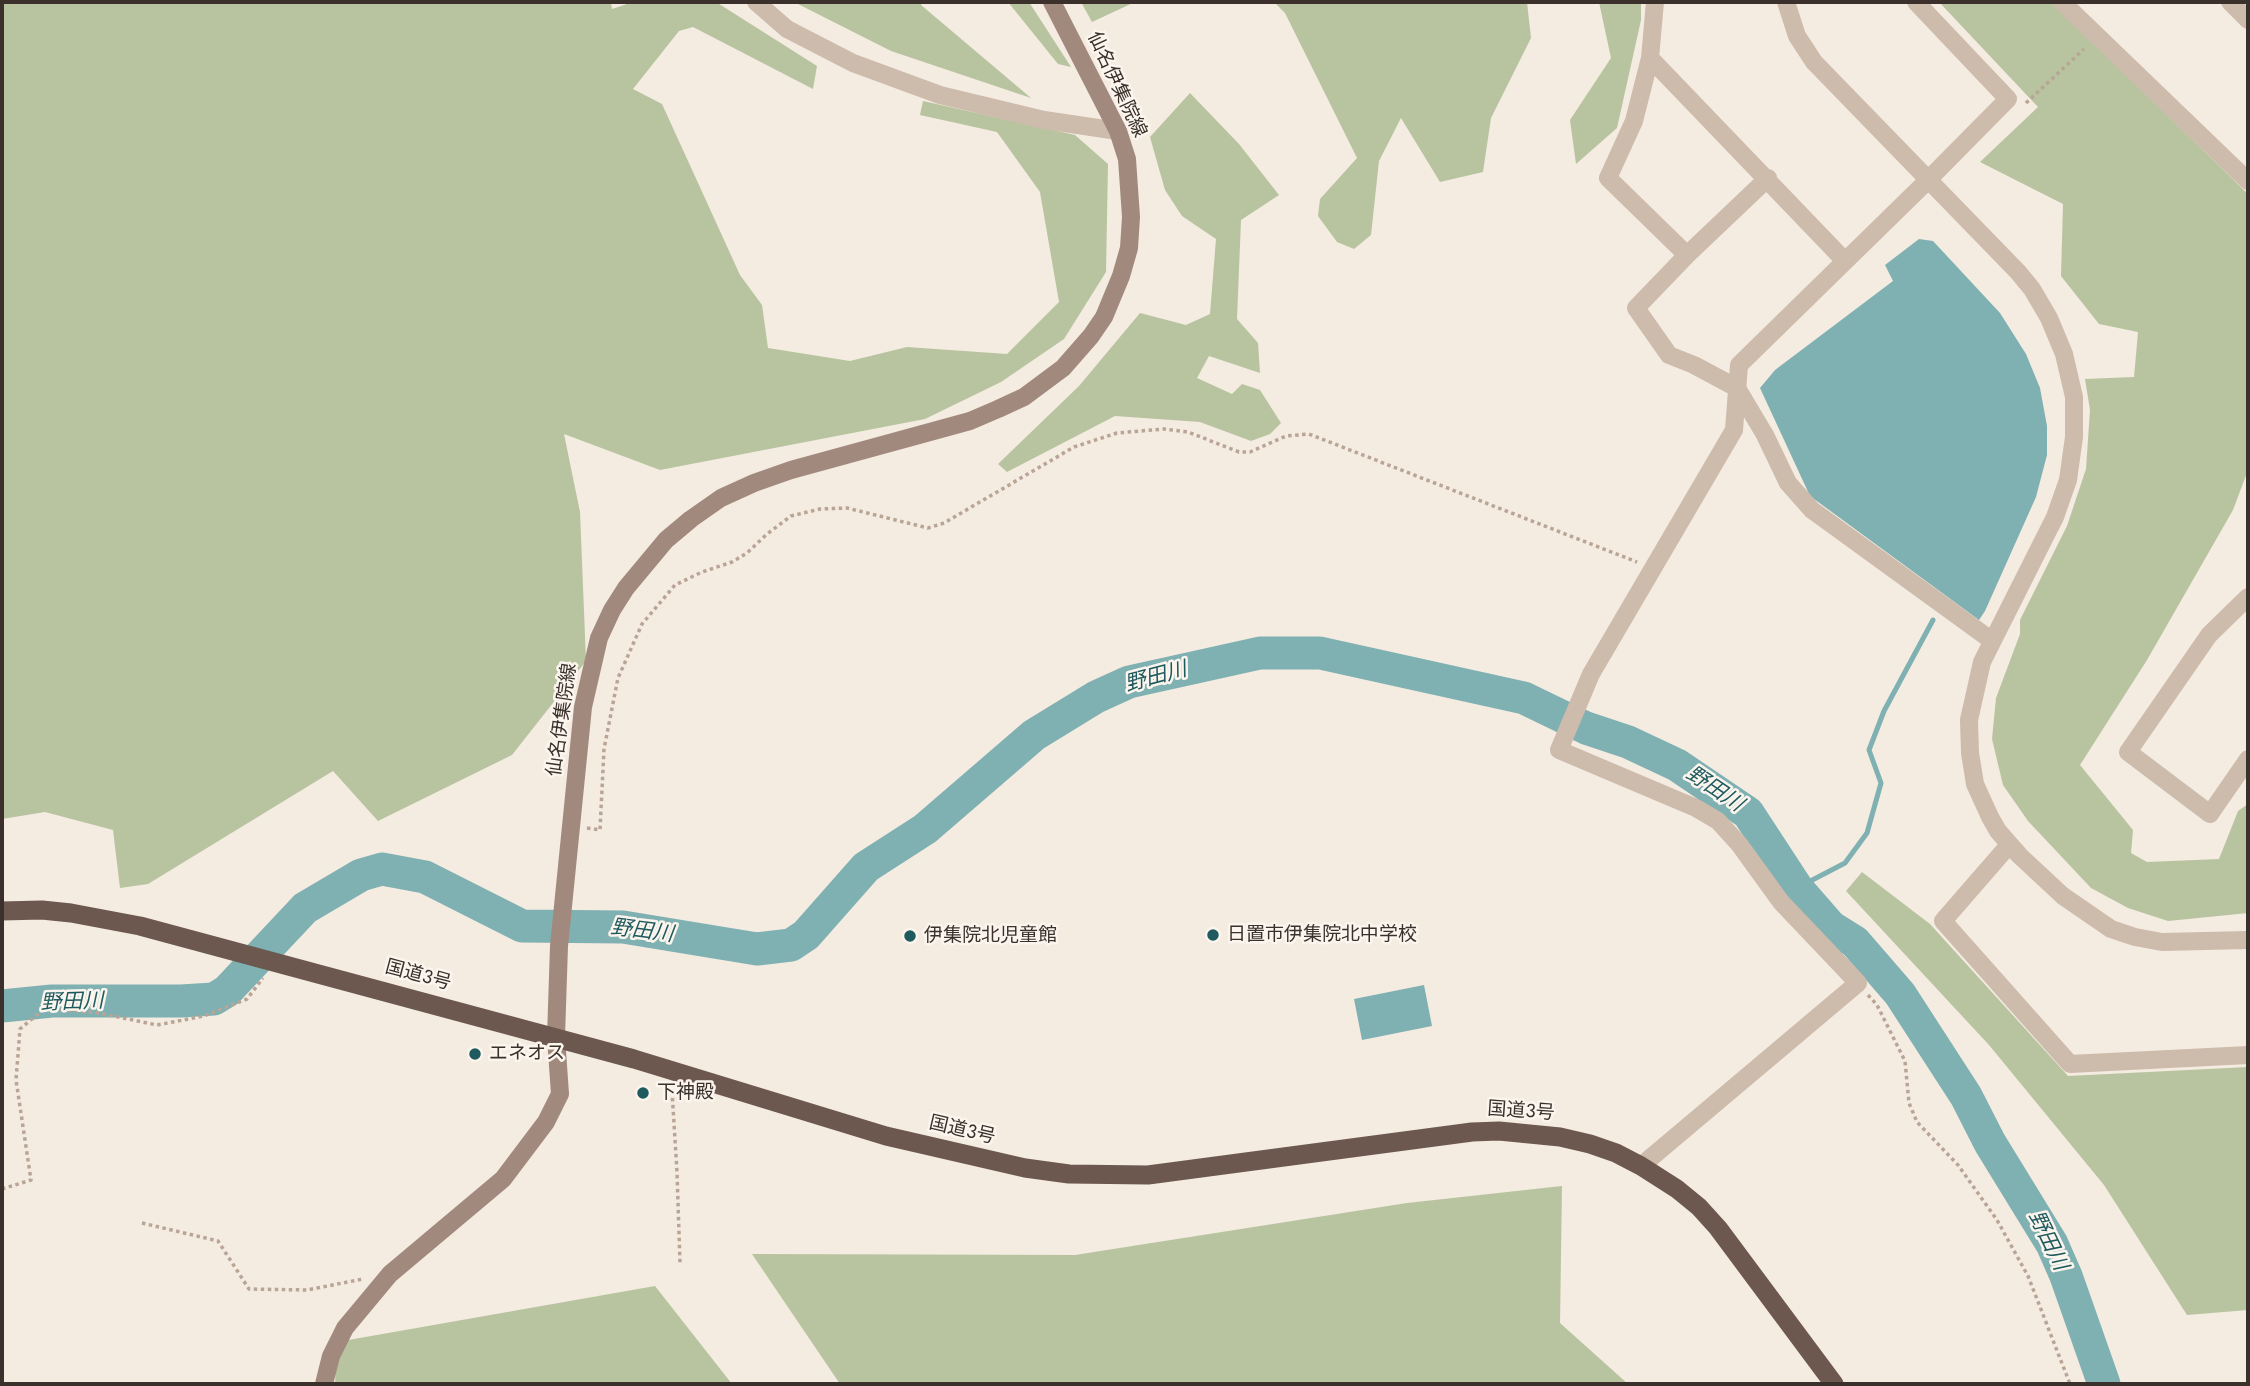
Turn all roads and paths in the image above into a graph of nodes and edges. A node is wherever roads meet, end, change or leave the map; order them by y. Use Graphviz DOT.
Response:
graph roads {
  1 [pos="756,2"];
  2 [pos="1052,2"];
  3 [pos="1655,2"];
  4 [pos="1786,2"];
  5 [pos="1916,2"];
  6 [pos="2062,2"];
  7 [pos="2230,2"];
  8 [pos="2248,19"];
  9 [pos="2098,36"];
  10 [pos="1650,58"];
  11 [pos="2024,104"];
  12 [pos="1118,131"];
  13 [pos="2245,172"];
  14 [pos="1768,178"];
  15 [pos="1928,181"];
  16 [pos="1687,256"];
  17 [pos="1844,260"];
  18 [pos="1737,388"];
  19 [pos="1653,569"];
  20 [pos="2248,597"];
  21 [pos="1991,640"];
  22 [pos="2248,759"];
  23 [pos="571,829"];
  24 [pos="2009,845"];
  25 [pos="2,911"];
  26 [pos="2248,940"];
  27 [pos="271,960"];
  28 [pos="1857,982"];
  29 [pos="556,1037"];
  30 [pos="2248,1055"];
  31 [pos="671,1071"];
  32 [pos="1642,1166"];
  33 [pos="2,1189"];
  34 [pos="142,1223"];
  35 [pos="680,1263"];
  36 [pos="390,1274"];
  37 [pos="324,1384"];
  38 [pos="1835,1384"];
  39 [pos="2070,1384"];
  1 -- 12 [label="street"];
  2 -- 12 [label="main road, 仙名伊集院線"];
  3 -- 10 [label="street"];
  4 -- 15 [label="street"];
  5 -- 15 [label="street"];
  6 -- 9 [label="street"];
  7 -- 8 [label="street"];
  9 -- 11 [label="path"];
  9 -- 13 [label="street"];
  10 -- 14 [label="street"];
  10 -- 16 [label="street"];
  12 -- 23 [label="main road, 仙名伊集院線"];
  14 -- 16 [label="street"];
  14 -- 17 [label="street"];
  15 -- 17 [label="street"];
  15 -- 21 [label="street"];
  16 -- 18 [label="street"];
  17 -- 18 [label="street"];
  18 -- 19 [label="street"];
  18 -- 21 [label="street"];
  19 -- 23 [label="path"];
  19 -- 28 [label="street"];
  20 -- 22 [label="street"];
  21 -- 24 [label="street"];
  23 -- 29 [label="main road, 仙名伊集院線"];
  24 -- 26 [label="street"];
  24 -- 30 [label="street"];
  25 -- 27 [label="highway, 国道3号"];
  27 -- 29 [label="highway, 国道3号"];
  27 -- 33 [label="path"];
  28 -- 32 [label="street"];
  28 -- 39 [label="path"];
  29 -- 31 [label="highway, 国道3号"];
  29 -- 36 [label="main road, 仙名伊集院線"];
  31 -- 32 [label="highway, 国道3号"];
  31 -- 35 [label="path"];
  32 -- 38 [label="highway, 国道3号"];
  34 -- 36 [label="path"];
  36 -- 37 [label="main road, 仙名伊集院線"];
}
